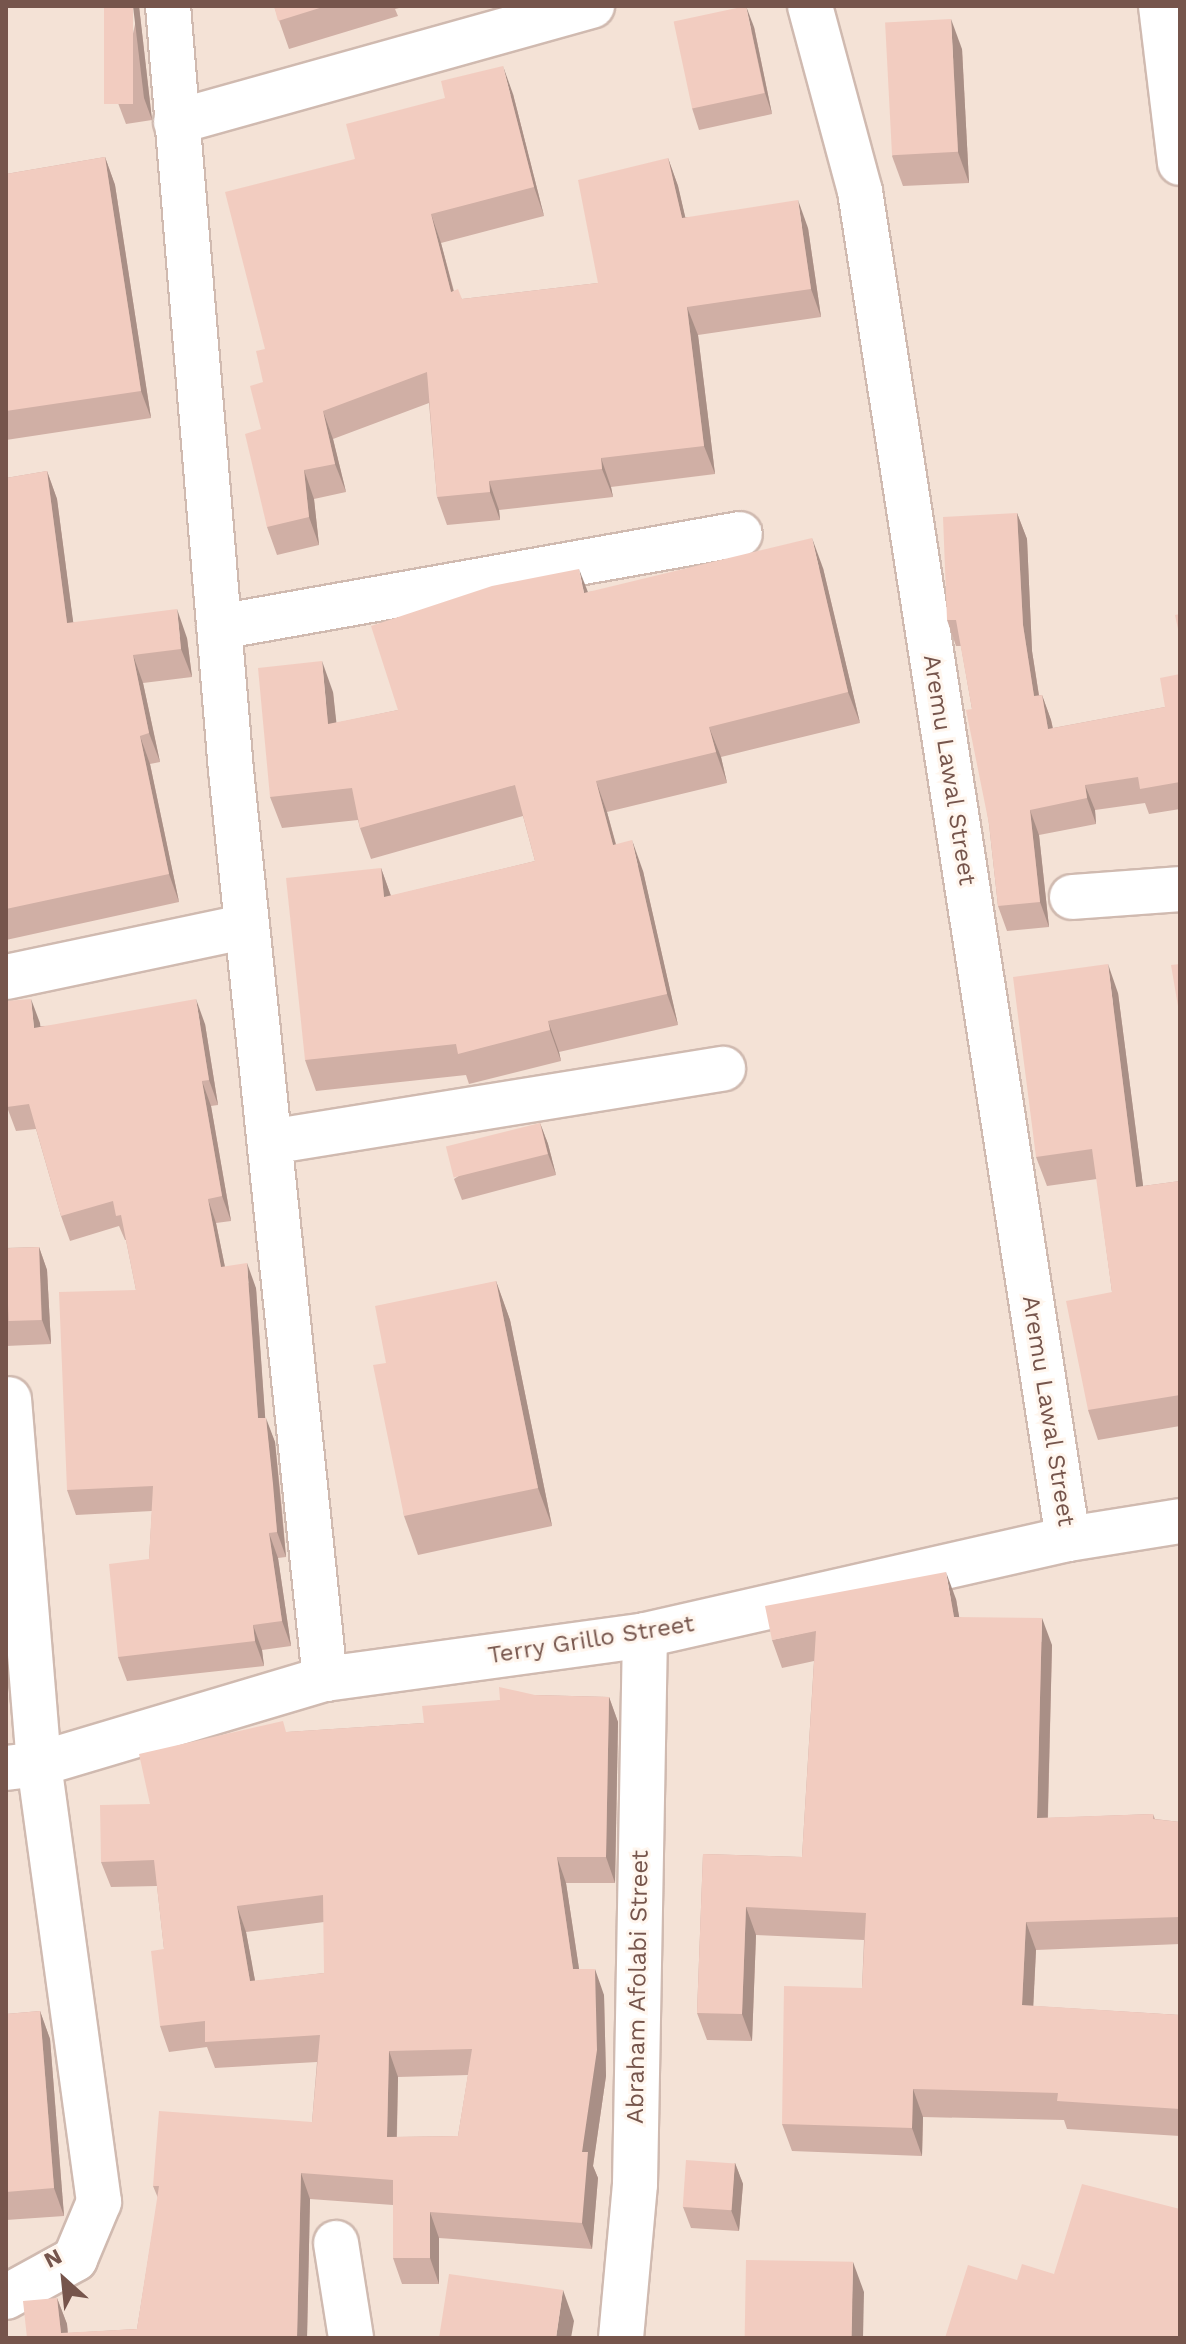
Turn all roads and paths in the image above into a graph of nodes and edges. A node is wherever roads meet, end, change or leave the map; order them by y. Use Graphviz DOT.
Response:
graph roads {
  1 [pos="168,6"];
  2 [pos="592,6"];
  3 [pos="810,6"];
  4 [pos="1161,6"];
  5 [pos="176,122"];
  6 [pos="1180,163"];
  7 [pos="740,534"];
  8 [pos="219,627"];
  9 [pos="1180,889"];
  10 [pos="1072,897"];
  11 [pos="247,926"];
  12 [pos="6,977"];
  13 [pos="723,1069"];
  14 [pos="270,1142"];
  15 [pos="9,1399"];
  16 [pos="1180,1521"];
  17 [pos="1068,1539"];
  18 [pos="645,1635"];
  19 [pos="325,1679"];
  20 [pos="22,1766"];
  21 [pos="336,2243"];
  22 [pos="6,2297"];
  23 [pos="351,2338"];
  24 [pos="621,2338"];
  1 -- 5 [label="street"];
  2 -- 5 [label="street"];
  3 -- 17 [label="street, Aremu Lawal Street"];
  4 -- 6 [label="street"];
  5 -- 8 [label="street"];
  7 -- 8 [label="street"];
  8 -- 11 [label="street"];
  9 -- 10 [label="street"];
  11 -- 12 [label="street"];
  11 -- 14 [label="street"];
  13 -- 14 [label="street"];
  14 -- 19 [label="street"];
  15 -- 20 [label="street"];
  16 -- 17 [label="street, Terry Grillo Street"];
  17 -- 18 [label="street, Terry Grillo Street"];
  18 -- 19 [label="street, Terry Grillo Street"];
  18 -- 24 [label="street, Abraham Afolabi Street"];
  19 -- 20 [label="street, Terry Grillo Street"];
  20 -- 22 [label="street"];
  21 -- 23 [label="street"];
}
